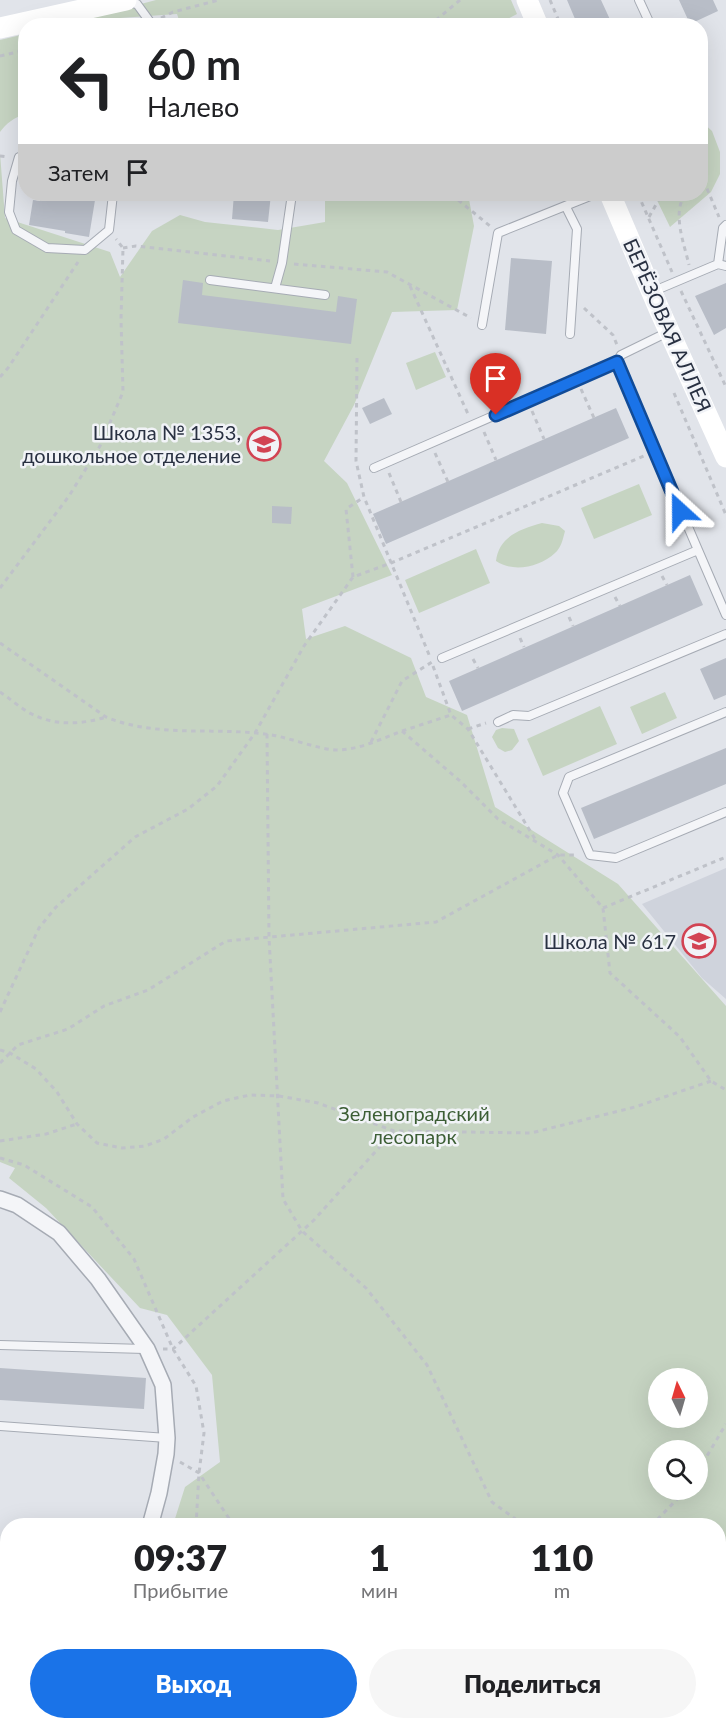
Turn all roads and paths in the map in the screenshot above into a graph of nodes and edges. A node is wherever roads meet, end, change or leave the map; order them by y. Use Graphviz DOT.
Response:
graph roads {
  1 [pos="219,0"];
  2 [pos="460,0"];
  3 [pos="527,0"];
  4 [pos="550,0"];
  5 [pos="639,0"];
  6 [pos="124,1"];
  7 [pos="46,18"];
  8 [pos="147,18"];
  9 [pos="163,18"];
  10 [pos="439,18"];
  11 [pos="535,18"];
  12 [pos="558,18"];
  13 [pos="647,18"];
  14 [pos="18,24"];
  15 [pos="0,28"];
  16 [pos="18,52"];
  17 [pos="0,56"];
  18 [pos="18,160"];
  19 [pos="708,187"];
  20 [pos="112,201"];
  21 [pos="291,201"];
  22 [pos="459,201"];
  23 [pos="579,201"];
  24 [pos="613,201"];
  25 [pos="658,201"];
  26 [pos="682,201"];
  27 [pos="566,207"];
  28 [pos="649,217"];
  29 [pos="725,227"];
  30 [pos="109,230"];
  31 [pos="498,233"];
  32 [pos="123,248"];
  33 [pos="85,250"];
  34 [pos="282,263"];
  35 [pos="722,265"];
  36 [pos="691,274"];
  37 [pos="210,280"];
  38 [pos="409,285"];
  39 [pos="275,288"];
  40 [pos="652,291"];
  41 [pos="325,295"];
  42 [pos="573,297"];
  43 [pos="482,325"];
  44 [pos="670,332"];
  45 [pos="570,334"];
  46 [pos="619,359"];
  47 [pos="0,377"];
  48 [pos="577,380"];
  49 [pos="528,401"];
  50 [pos="594,418"];
  51 [pos="476,424"];
  52 [pos="544,439"];
  53 [pos="431,443"];
  54 [pos="654,452"];
  55 [pos="726,456"];
  56 [pos="496,460"];
  57 [pos="384,464"];
  58 [pos="374,468"];
  59 [pos="448,482"];
  60 [pos="364,497"];
  61 [pos="401,502"];
  62 [pos="698,550"];
  63 [pos="391,563"];
  64 [pos="353,577"];
  65 [pos="0,588"];
  66 [pos="726,615"];
  67 [pos="726,634"];
  68 [pos="0,643"];
  69 [pos="442,658"];
  70 [pos="432,663"];
  71 [pos="0,692"];
  72 [pos="726,712"];
  73 [pos="451,716"];
  74 [pos="106,717"];
  75 [pos="498,722"];
  76 [pos="485,723"];
  77 [pos="468,729"];
  78 [pos="402,731"];
  79 [pos="255,733"];
  80 [pos="267,734"];
  81 [pos="370,744"];
  82 [pos="726,812"];
  83 [pos="537,842"];
  84 [pos="558,855"];
  85 [pos="590,855"];
  86 [pos="726,857"];
  87 [pos="603,908"];
  88 [pos="269,937"];
  89 [pos="0,1012"];
  90 [pos="0,1050"];
  91 [pos="10,1053"];
  92 [pos="0,1063"];
  93 [pos="711,1081"];
  94 [pos="726,1090"];
  95 [pos="279,1096"];
  96 [pos="77,1124"];
  97 [pos="394,1131"];
  98 [pos="0,1141"];
  99 [pos="0,1199"];
  100 [pos="302,1232"];
  101 [pos="0,1345"];
  102 [pos="147,1349"];
  103 [pos="726,1424"];
  104 [pos="0,1426"];
  105 [pos="167,1438"];
  106 [pos="166,1454"];
  107 [pos="708,1454"];
  108 [pos="676,1500"];
  109 [pos="152,1518"];
  110 [pos="229,1518"];
  111 [pos="514,1518"];
  112 [pos="659,1518"];
  1 -- 9 [label="path"];
  2 -- 10 [label="path"];
  3 -- 11 [label="street"];
  4 -- 12 [label="path"];
  5 -- 13 [label="lane"];
  6 -- 7 [label="street"];
  6 -- 8 [label="lane"];
  14 -- 15 [label="street"];
  16 -- 17 [label="path"];
  18 -- 33 [label="lane"];
  19 -- 29 [label="path"];
  20 -- 30 [label="lane"];
  21 -- 34 [label="lane"];
  22 -- 31 [label="path"];
  23 -- 27 [label="lane"];
  24 -- 40 [label="street, БЕРЁЗОВАЯ АЛЛЕЯ"];
  25 -- 28 [label="path"];
  26 -- 36 [label="path"];
  27 -- 31 [label="lane"];
  27 -- 42 [label="lane"];
  29 -- 35 [label="lane"];
  30 -- 32 [label="path"];
  30 -- 33 [label="lane"];
  31 -- 43 [label="lane"];
  32 -- 34 [label="path"];
  32 -- 65 [label="path"];
  33 -- 47 [label="path"];
  34 -- 38 [label="path"];
  34 -- 39 [label="lane"];
  35 -- 36 [label="lane"];
  36 -- 40 [label="lane"];
  37 -- 39 [label="lane"];
  38 -- 43 [label="path"];
  38 -- 51 [label="path"];
  39 -- 41 [label="lane"];
  40 -- 44 [label="street, БЕРЁЗОВАЯ АЛЛЕЯ"];
  42 -- 45 [label="lane"];
  42 -- 46 [label="path"];
  44 -- 46 [label="lane"];
  44 -- 55 [label="street, БЕРЁЗОВАЯ АЛЛЕЯ"];
  46 -- 48 [label="lane"];
  46 -- 54 [label="lane"];
  48 -- 49 [label="lane"];
  48 -- 50 [label="path"];
  49 -- 51 [label="lane"];
  49 -- 52 [label="path"];
  51 -- 53 [label="lane"];
  51 -- 56 [label="path"];
  53 -- 57 [label="lane"];
  53 -- 59 [label="path"];
  54 -- 62 [label="lane"];
  54 -- 63 [label="path"];
  57 -- 58 [label="lane"];
  57 -- 61 [label="path"];
  60 -- 64 [label="path"];
  62 -- 66 [label="lane"];
  62 -- 69 [label="lane"];
  63 -- 64 [label="path"];
  63 -- 70 [label="path"];
  64 -- 79 [label="path"];
  67 -- 75 [label="lane"];
  68 -- 74 [label="path"];
  70 -- 73 [label="path"];
  70 -- 81 [label="path"];
  71 -- 74 [label="path"];
  72 -- 85 [label="lane"];
  73 -- 77 [label="path"];
  73 -- 78 [label="path"];
  74 -- 79 [label="path"];
  76 -- 77 [label="path"];
  77 -- 83 [label="path"];
  78 -- 81 [label="path"];
  78 -- 83 [label="path"];
  79 -- 80 [label="path"];
  79 -- 89 [label="path"];
  80 -- 81 [label="path"];
  80 -- 88 [label="path"];
  82 -- 85 [label="lane"];
  83 -- 84 [label="path"];
  84 -- 85 [label="path"];
  84 -- 87 [label="path"];
  84 -- 88 [label="path"];
  86 -- 87 [label="path"];
  87 -- 93 [label="path"];
  88 -- 91 [label="path"];
  88 -- 95 [label="path"];
  90 -- 91 [label="path"];
  91 -- 92 [label="path"];
  91 -- 96 [label="path"];
  93 -- 94 [label="path"];
  93 -- 97 [label="path"];
  95 -- 96 [label="path"];
  95 -- 97 [label="path"];
  95 -- 100 [label="path"];
  96 -- 98 [label="path"];
  97 -- 100 [label="path"];
  99 -- 102 [label="street"];
  100 -- 102 [label="path"];
  100 -- 111 [label="path"];
  101 -- 102 [label="lane"];
  102 -- 105 [label="street"];
  103 -- 107 [label="path"];
  104 -- 105 [label="lane"];
  105 -- 106 [label="street"];
  106 -- 109 [label="street"];
  106 -- 110 [label="path"];
  108 -- 112 [label="path"];
}
